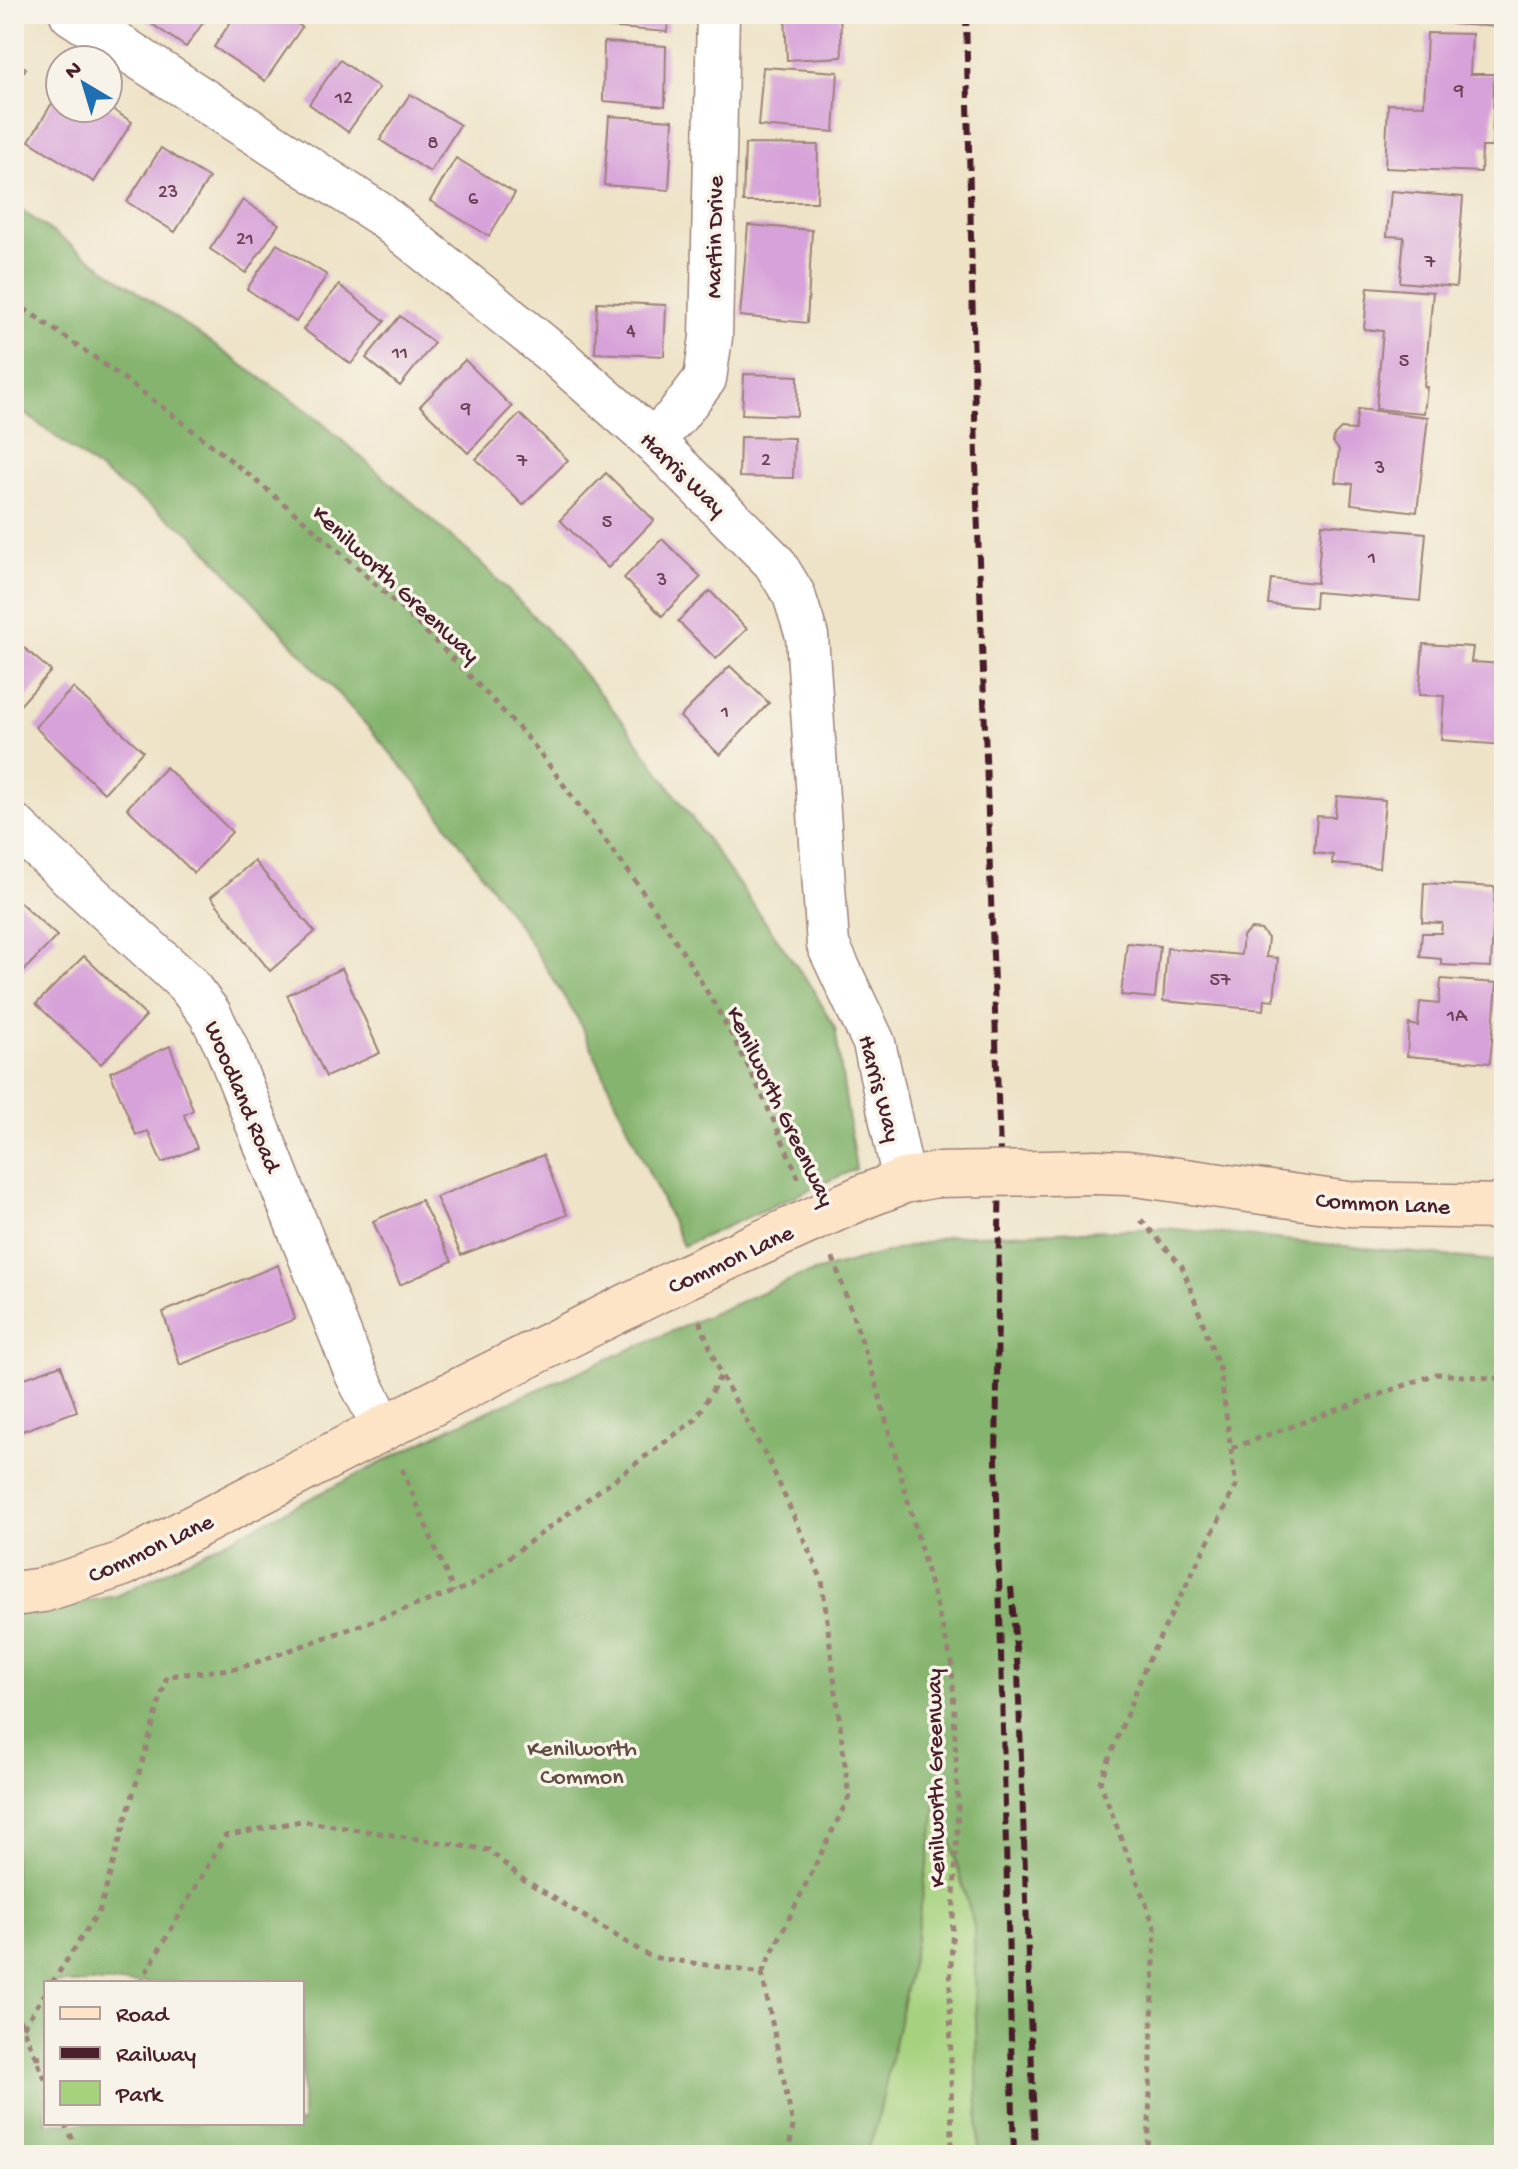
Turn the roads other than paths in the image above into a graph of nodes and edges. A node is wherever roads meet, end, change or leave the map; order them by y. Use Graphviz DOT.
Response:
graph roads {
  1 [pos="71,14"];
  2 [pos="718,14"];
  3 [pos="652,440"];
  4 [pos="14,825"];
  5 [pos="902,1184"];
  6 [pos="1504,1207"];
  7 [pos="384,1428"];
  8 [pos="14,1594"];
  1 -- 3 [label="street, Harris Way"];
  2 -- 3 [label="street, Martin Drive"];
  3 -- 5 [label="street, Harris Way"];
  4 -- 7 [label="street, Woodland Road"];
  5 -- 6 [label="street, Common Lane, bridge"];
  5 -- 7 [label="street, Common Lane, bridge"];
  7 -- 8 [label="street, Common Lane"];
}
